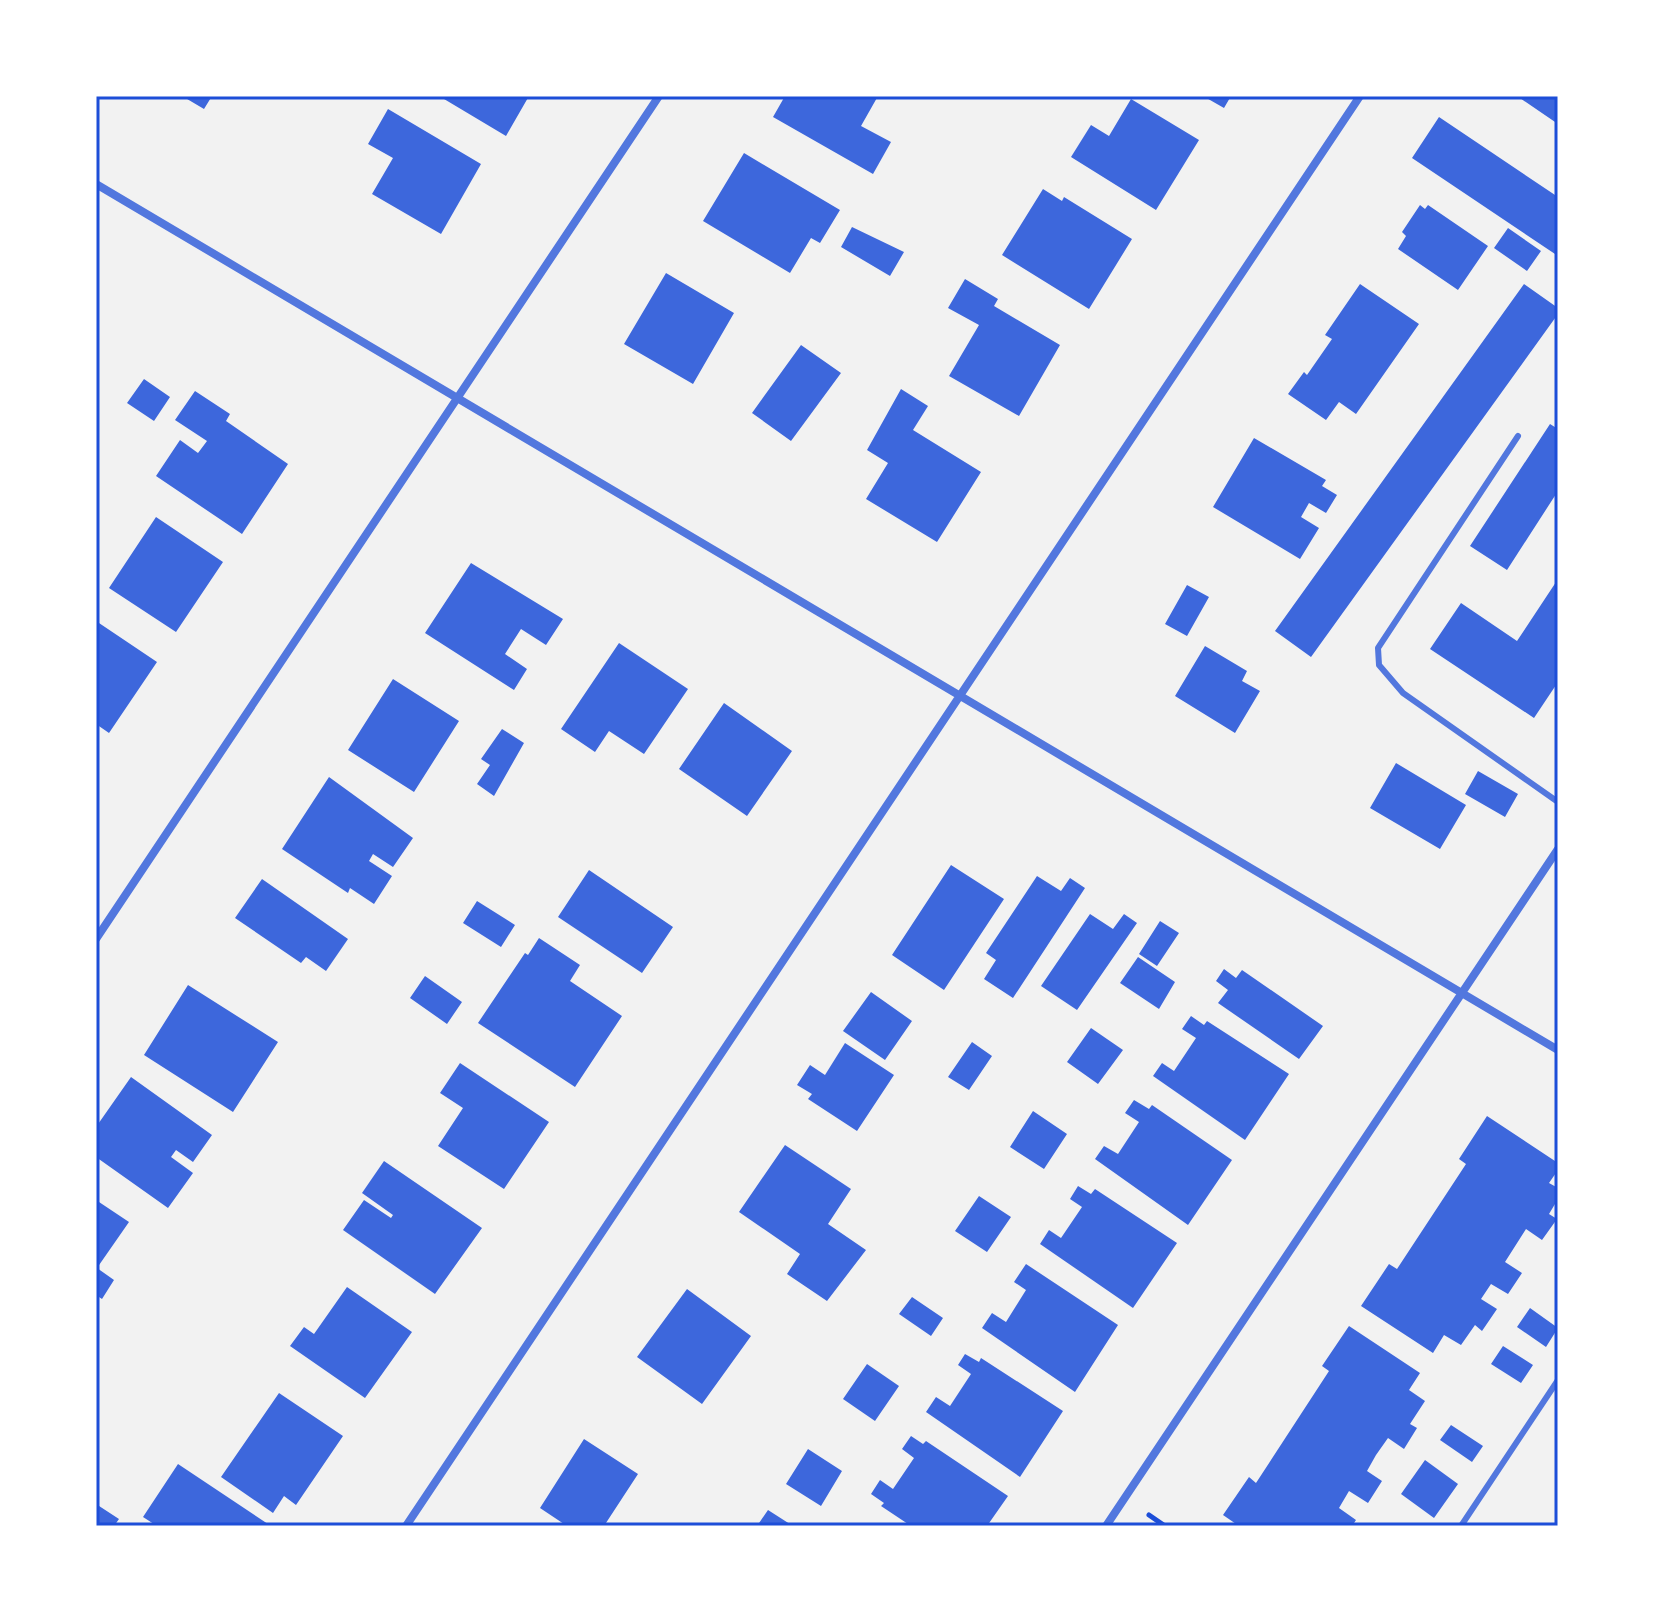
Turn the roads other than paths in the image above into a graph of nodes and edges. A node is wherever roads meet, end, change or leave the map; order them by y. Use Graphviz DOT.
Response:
graph roads {
  1 [pos="659,96"];
  2 [pos="1360,96"];
  3 [pos="96,184"];
  4 [pos="457,398"];
  5 [pos="1518,436"];
  6 [pos="960,696"];
  7 [pos="1558,802"];
  8 [pos="1558,849"];
  9 [pos="96,939"];
  10 [pos="1462,994"];
  11 [pos="1558,1050"];
  12 [pos="1558,1380"];
  13 [pos="406,1526"];
  14 [pos="1106,1526"];
  15 [pos="1461,1526"];
  1 -- 4 [label="street"];
  2 -- 6 [label="street"];
  3 -- 4 [label="street"];
  4 -- 6 [label="street"];
  4 -- 9 [label="street"];
  5 -- 7 [label="lane"];
  6 -- 10 [label="street"];
  6 -- 13 [label="street"];
  8 -- 10 [label="street"];
  10 -- 11 [label="street"];
  10 -- 14 [label="street"];
  12 -- 15 [label="lane"];
}
